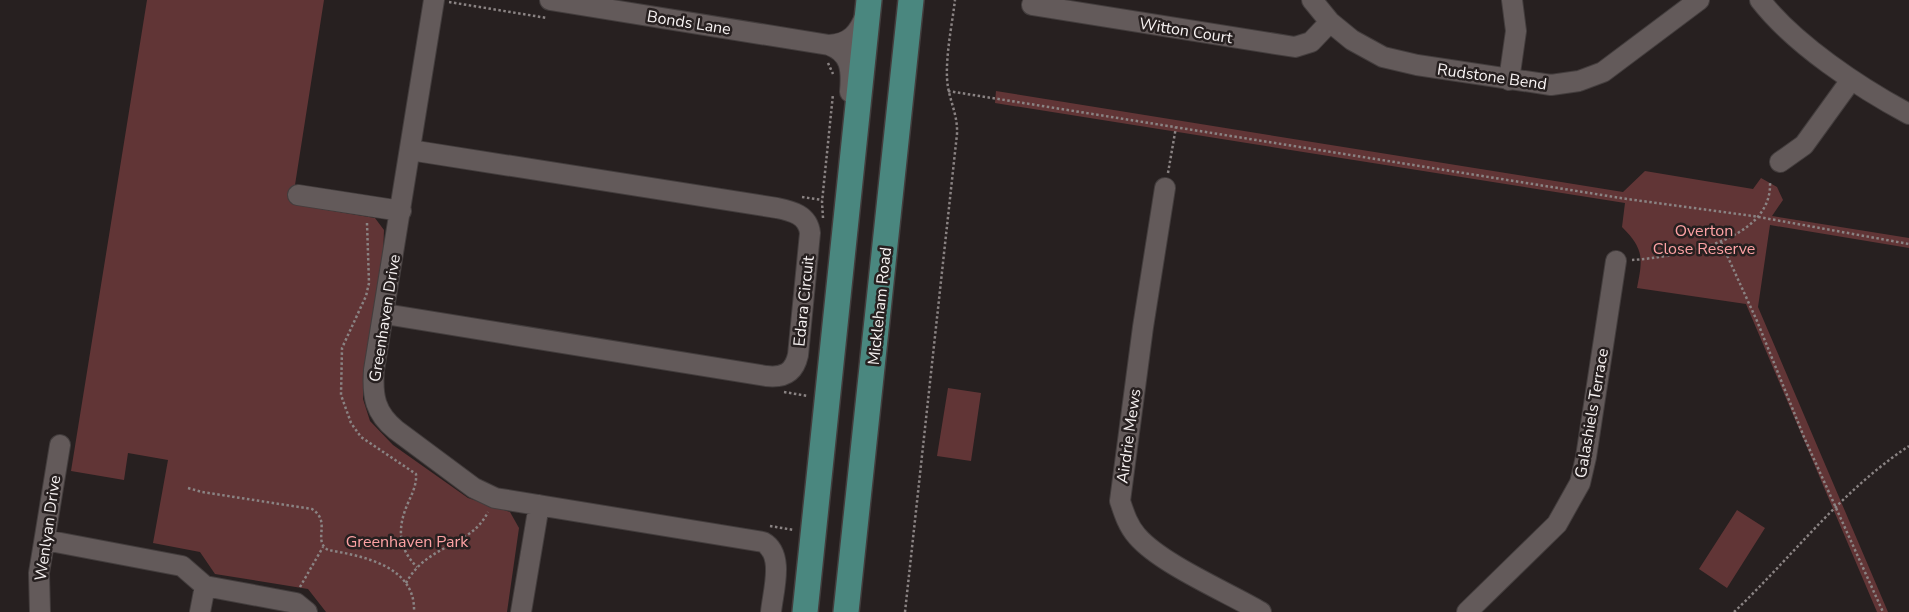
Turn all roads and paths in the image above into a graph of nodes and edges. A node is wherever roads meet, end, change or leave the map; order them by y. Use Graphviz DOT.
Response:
graph roads {
  1 [pos="434,0"];
  2 [pos="550,0"];
  3 [pos="911,0"];
  4 [pos="955,0"];
  5 [pos="1312,0"];
  6 [pos="1512,0"];
  7 [pos="1699,0"];
  8 [pos="1760,0"];
  9 [pos="869,1"];
  10 [pos="1032,5"];
  11 [pos="1330,22"];
  12 [pos="829,45"];
  13 [pos="1509,80"];
  14 [pos="1851,80"];
  15 [pos="948,91"];
  16 [pos="1909,114"];
  17 [pos="1176,127"];
  18 [pos="410,150"];
  19 [pos="1780,162"];
  20 [pos="1770,183"];
  21 [pos="1165,188"];
  22 [pos="298,195"];
  23 [pos="401,211"];
  24 [pos="1756,216"];
  25 [pos="1721,242"];
  26 [pos="1909,244"];
  27 [pos="842,254"];
  28 [pos="1616,260"];
  29 [pos="385,314"];
  30 [pos="60,445"];
  31 [pos="1909,446"];
  32 [pos="188,488"];
  33 [pos="493,497"];
  34 [pos="539,505"];
  35 [pos="1837,506"];
  36 [pos="44,540"];
  37 [pos="323,547"];
  38 [pos="406,583"];
  39 [pos="205,586"];
  40 [pos="301,607"];
  41 [pos="40,612"];
  42 [pos="200,612"];
  43 [pos="414,612"];
  44 [pos="521,612"];
  45 [pos="771,612"];
  46 [pos="805,612"];
  47 [pos="846,612"];
  48 [pos="905,612"];
  49 [pos="1262,612"];
  50 [pos="1467,612"];
  51 [pos="1734,612"];
  52 [pos="1883,612"];
  1 -- 18 [label="street, Greenhaven Drive"];
  2 -- 12 [label="street, Bonds Lane"];
  3 -- 47 [label="main road, Mickleham Road"];
  4 -- 15 [label="path"];
  5 -- 11 [label="street, Rudstone Bend"];
  6 -- 13 [label="street"];
  7 -- 13 [label="street, Rudstone Bend"];
  8 -- 14 [label="street"];
  9 -- 12 [label="street"];
  9 -- 27 [label="main road"];
  10 -- 11 [label="street, Witton Court"];
  11 -- 13 [label="street, Rudstone Bend"];
  12 -- 27 [label="street"];
  14 -- 16 [label="street"];
  14 -- 19 [label="street"];
  15 -- 17 [label="path"];
  15 -- 48 [label="path"];
  17 -- 21 [label="path"];
  17 -- 24 [label="path"];
  18 -- 23 [label="street, Greenhaven Drive"];
  18 -- 29 [label="street, Edara Circuit"];
  20 -- 24 [label="path"];
  21 -- 49 [label="street, Airdrie Mews"];
  22 -- 23 [label="street"];
  23 -- 29 [label="street, Greenhaven Drive"];
  24 -- 25 [label="path"];
  24 -- 26 [label="path"];
  25 -- 28 [label="path"];
  25 -- 35 [label="path"];
  27 -- 46 [label="main road"];
  28 -- 50 [label="street, Galashiels Terrace"];
  29 -- 33 [label="street, Greenhaven Drive"];
  30 -- 36 [label="street, Wenlyan Drive"];
  31 -- 35 [label="path"];
  32 -- 37 [label="path"];
  33 -- 34 [label="street, Greenhaven Drive"];
  33 -- 38 [label="path"];
  34 -- 44 [label="street"];
  34 -- 45 [label="street, Greenhaven Drive"];
  35 -- 51 [label="path"];
  35 -- 52 [label="path"];
  36 -- 39 [label="street"];
  36 -- 41 [label="street, Wenlyan Drive"];
  37 -- 38 [label="path"];
  37 -- 40 [label="path"];
  38 -- 43 [label="path"];
  39 -- 40 [label="street"];
  39 -- 42 [label="street"];
}
